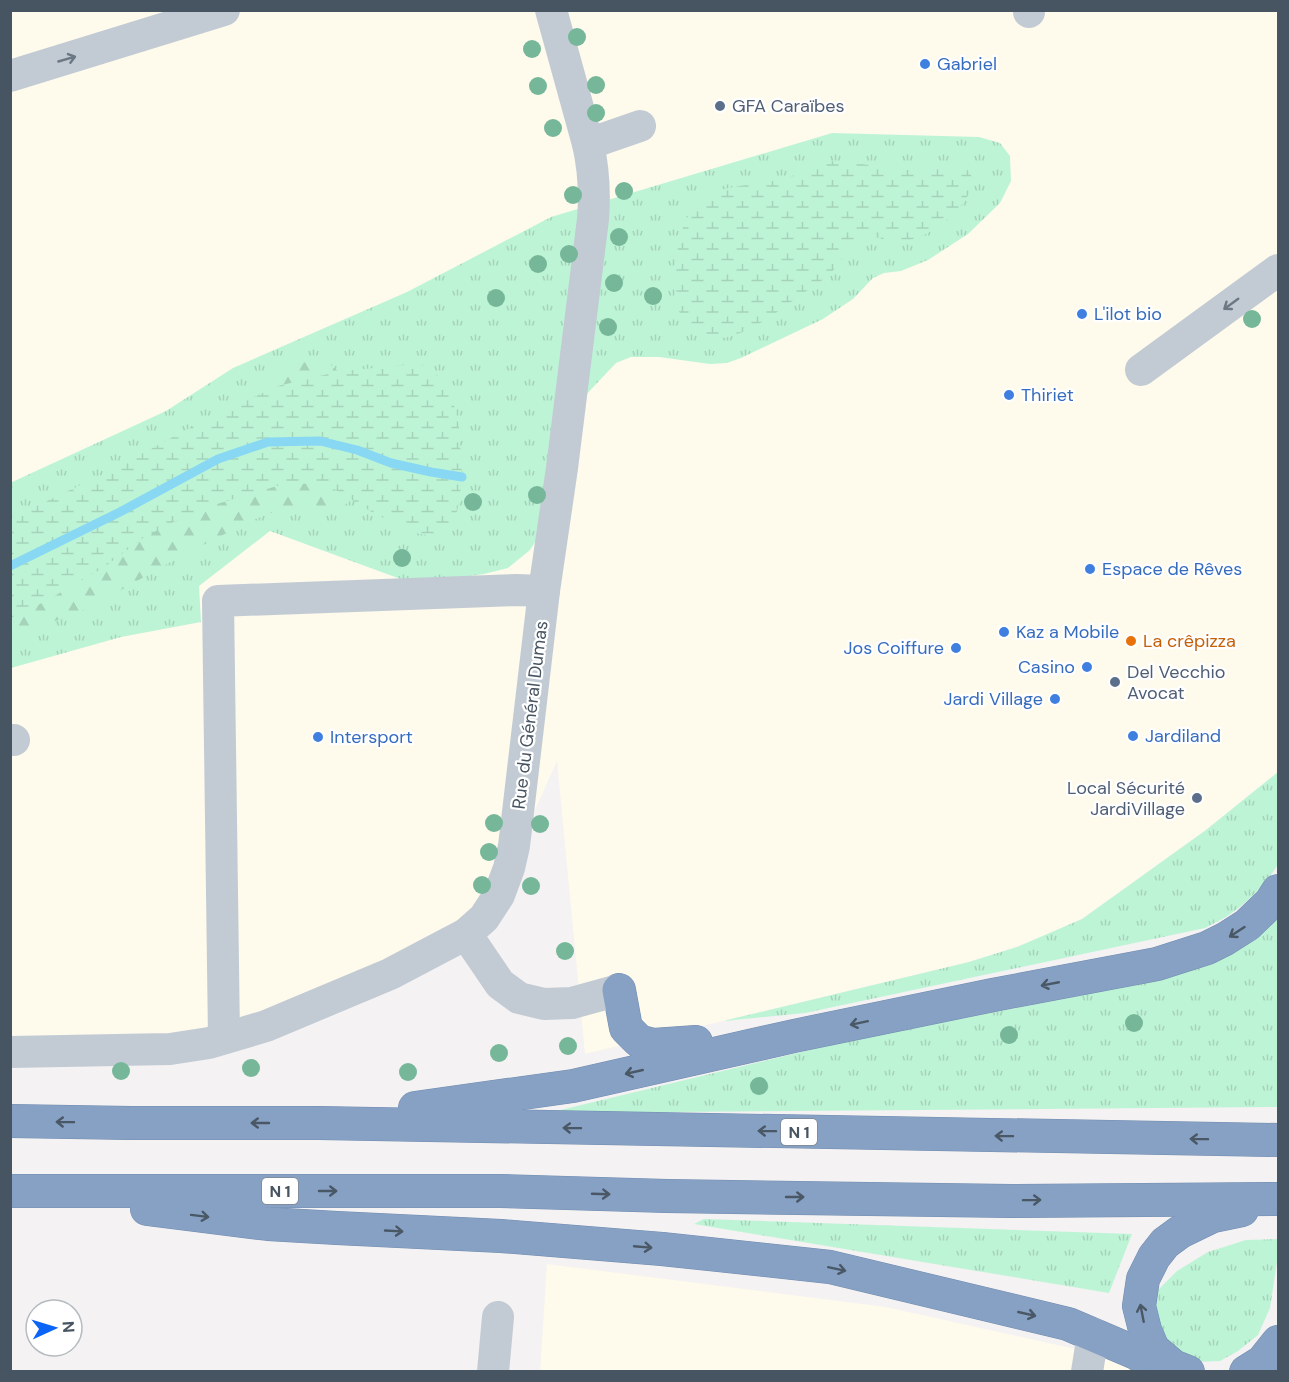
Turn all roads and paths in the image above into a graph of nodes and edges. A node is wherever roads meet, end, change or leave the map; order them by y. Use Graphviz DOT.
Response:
graph roads {
  1 [pos="224,10"];
  2 [pos="551,10"];
  3 [pos="164,19"];
  4 [pos="10,76"];
  5 [pos="640,126"];
  6 [pos="588,144"];
  7 [pos="1278,270"];
  8 [pos="1141,370"];
  9 [pos="544,591"];
  10 [pos="1278,891"];
  11 [pos="466,934"];
  12 [pos="618,990"];
  13 [pos="794,1036"];
  14 [pos="224,1038"];
  15 [pos="10,1052"];
  16 [pos="10,1120"];
  17 [pos="319,1123"];
  18 [pos="1278,1138"];
  19 [pos="10,1191"];
  20 [pos="60,1192"];
  21 [pos="1278,1199"];
  22 [pos="1278,1205"];
  23 [pos="498,1317"];
  24 [pos="1093,1334"];
  25 [pos="1278,1342"];
  26 [pos="493,1371"];
  27 [pos="1087,1371"];
  28 [pos="1165,1371"];
  29 [pos="1188,1371"];
  30 [pos="1246,1371"];
  1 -- 3 [label="street"];
  2 -- 6 [label="street, Rue du Général Dumas"];
  4 -- 3 [label="street, one-way"];
  5 -- 6 [label="street"];
  6 -- 9 [label="street, Rue du Général Dumas"];
  7 -- 8 [label="street, one-way"];
  9 -- 11 [label="street, Rue du Général Dumas"];
  9 -- 14 [label="street"];
  10 -- 13 [label="highway, one-way"];
  11 -- 12 [label="street"];
  11 -- 14 [label="street, Rue du Général Dumas"];
  12 -- 13 [label="highway"];
  13 -- 17 [label="highway, one-way"];
  14 -- 15 [label="street, Rue du Général Dumas"];
  17 -- 16 [label="highway, N 1, one-way"];
  18 -- 17 [label="highway, N 1, one-way"];
  19 -- 20 [label="highway, N 1"];
  20 -- 21 [label="highway, N 1, one-way"];
  20 -- 24 [label="highway, one-way"];
  29 -- 22 [label="highway, one-way"];
  23 -- 26 [label="street"];
  24 -- 27 [label="street"];
  24 -- 28 [label="highway"];
  25 -- 30 [label="highway"];
}
